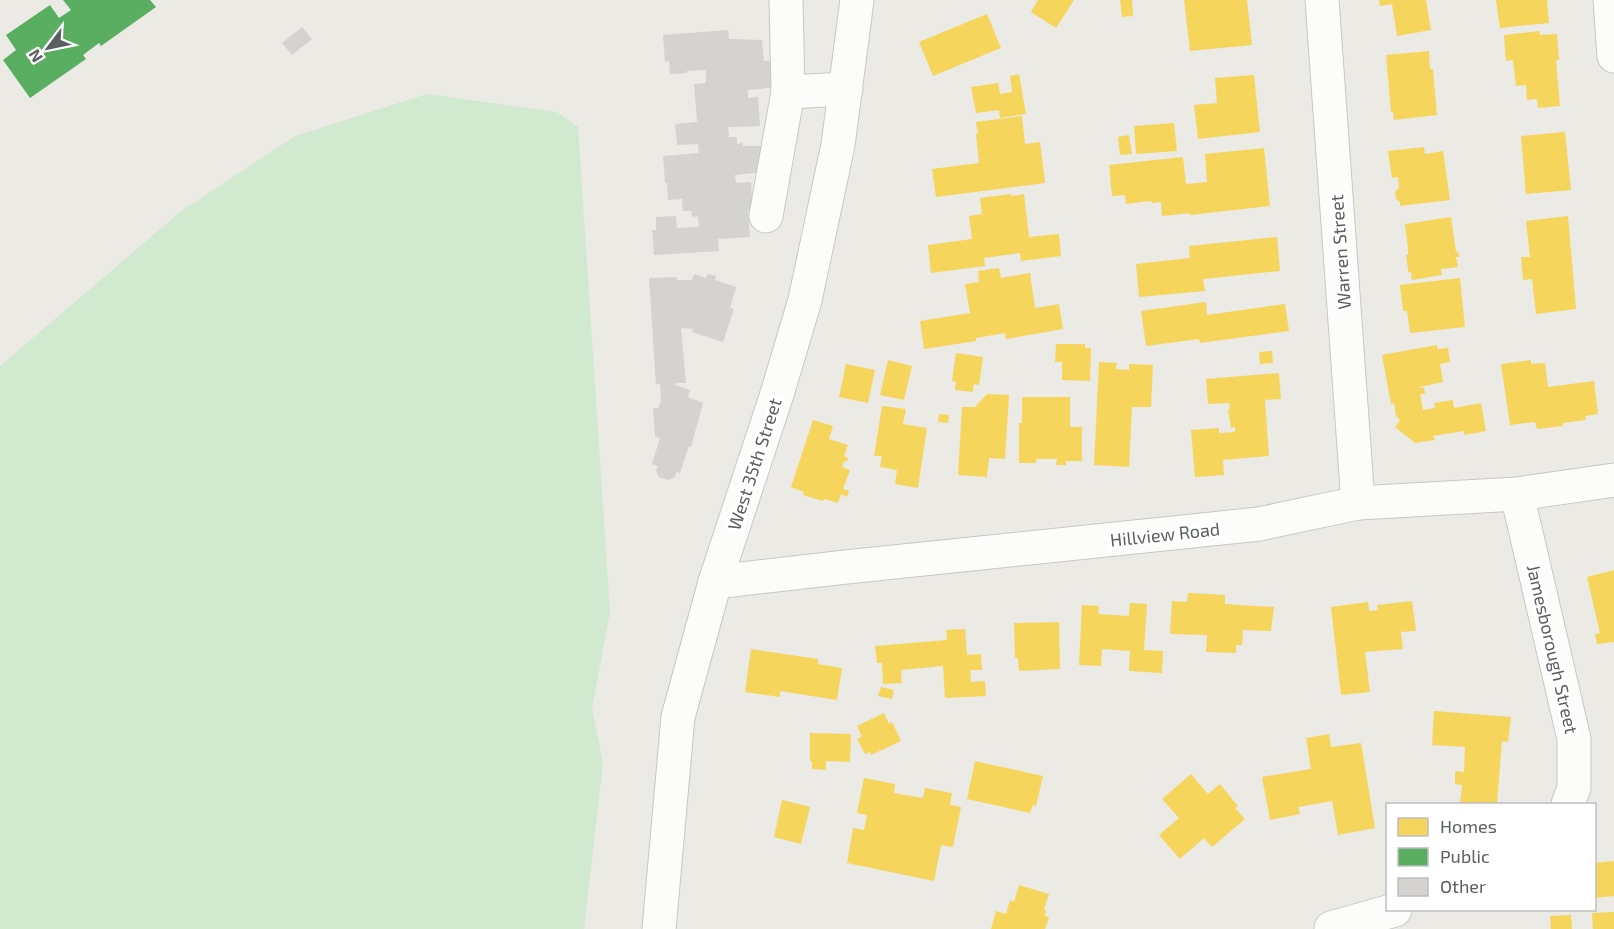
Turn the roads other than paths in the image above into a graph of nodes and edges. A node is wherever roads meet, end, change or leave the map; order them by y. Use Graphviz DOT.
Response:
graph roads {
  1 [pos="786,0"];
  2 [pos="857,0"];
  3 [pos="1322,0"];
  4 [pos="1610,0"];
  5 [pos="1614,56"];
  6 [pos="846,89"];
  7 [pos="788,92"];
  8 [pos="766,216"];
  9 [pos="1614,480"];
  10 [pos="1517,494"];
  11 [pos="1358,503"];
  12 [pos="715,582"];
  13 [pos="1568,803"];
  14 [pos="1388,911"];
  15 [pos="1331,928"];
  16 [pos="659,929"];
  1 -- 7 [label="street"];
  2 -- 6 [label="street, West 35th Street"];
  3 -- 11 [label="street, Warren Street"];
  4 -- 5 [label="street"];
  6 -- 7 [label="street"];
  6 -- 12 [label="street, West 35th Street"];
  7 -- 8 [label="street"];
  9 -- 10 [label="street, Hillview Road"];
  10 -- 11 [label="street, Hillview Road"];
  10 -- 13 [label="street, Jamesborough Street"];
  11 -- 12 [label="street, Hillview Road"];
  12 -- 16 [label="street, West 35th Street"];
  14 -- 15 [label="street"];
}
